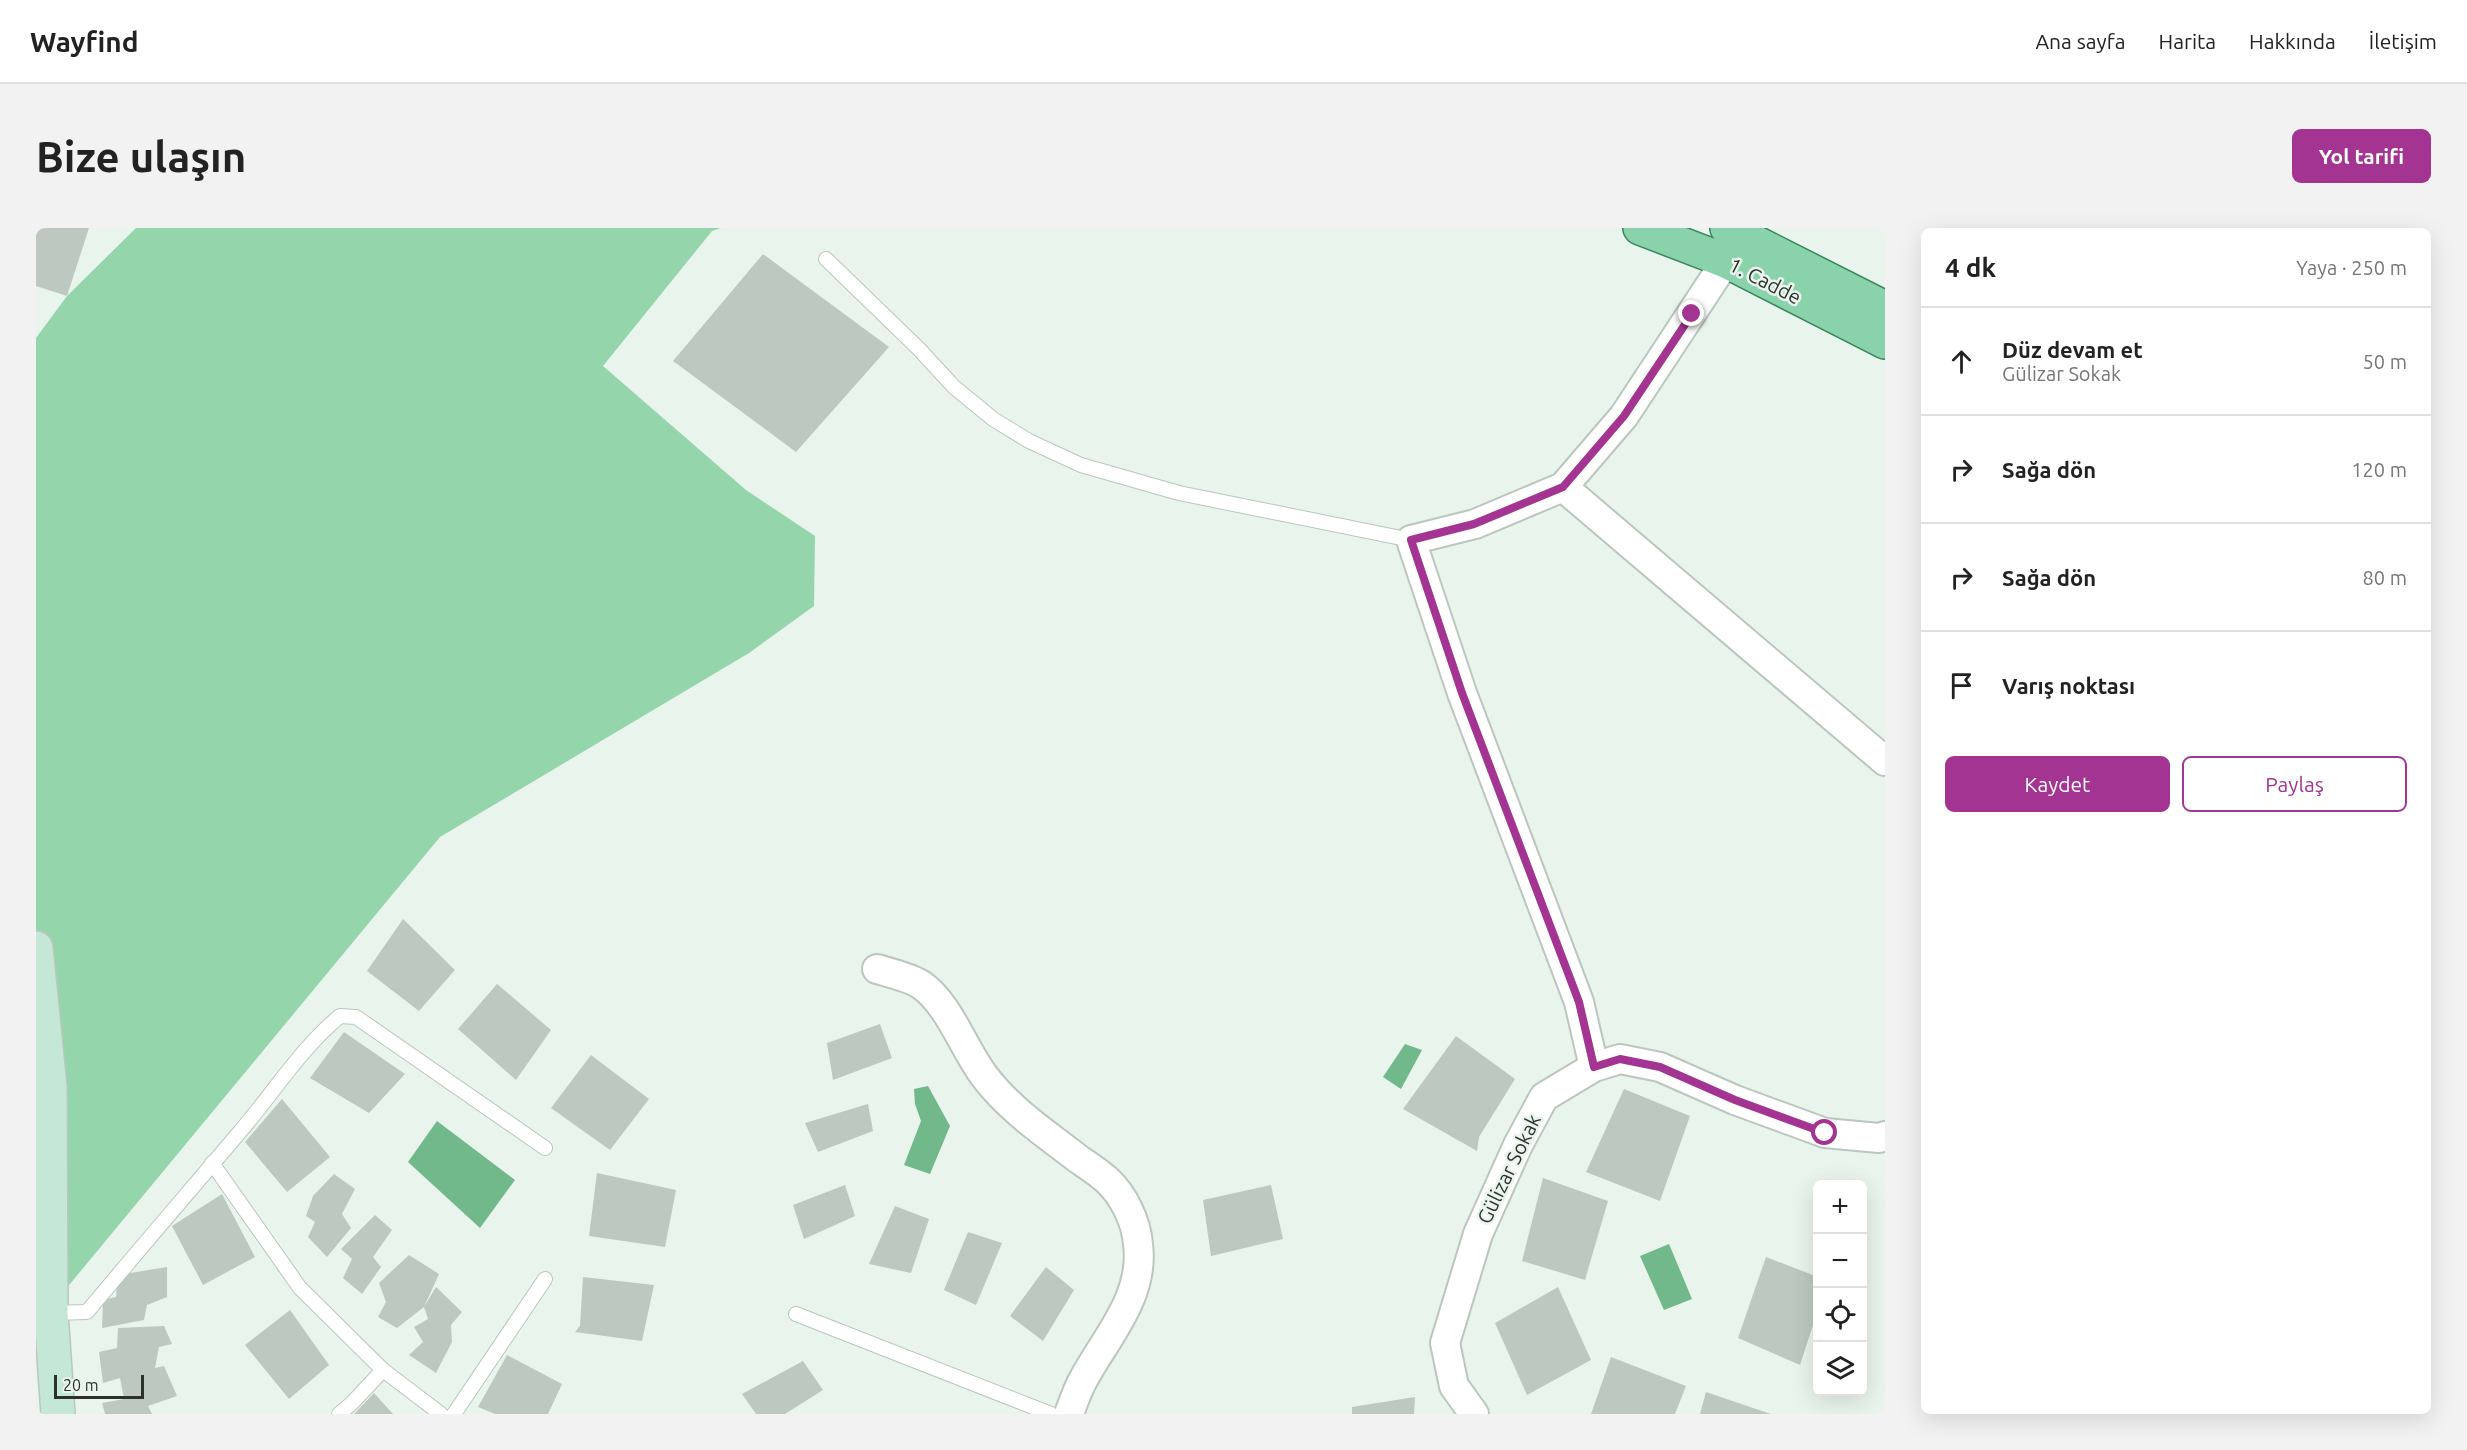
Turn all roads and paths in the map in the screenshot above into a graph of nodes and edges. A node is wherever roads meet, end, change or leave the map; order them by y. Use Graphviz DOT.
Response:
graph roads {
  1 [pos="1640,228"];
  2 [pos="1727,228"];
  3 [pos="826,259"];
  4 [pos="1726,261"];
  5 [pos="1885,308"];
  6 [pos="1885,342"];
  7 [pos="1563,487"];
  8 [pos="1411,540"];
  9 [pos="1885,761"];
  10 [pos="36,948"];
  11 [pos="877,969"];
  12 [pos="1594,1067"];
  13 [pos="1885,1136"];
  14 [pos="545,1148"];
  15 [pos="212,1163"];
  16 [pos="545,1280"];
  17 [pos="51,1313"];
  18 [pos="796,1314"];
  19 [pos="383,1370"];
  20 [pos="50,1404"];
  21 [pos="339,1414"];
  22 [pos="441,1414"];
  23 [pos="454,1414"];
  24 [pos="1051,1414"];
  25 [pos="1069,1414"];
  26 [pos="1474,1414"];
  1 -- 4 [label="main road, 1. Cadde"];
  2 -- 5 [label="main road, 1. Cadde"];
  3 -- 8 [label="lane"];
  4 -- 6 [label="main road, 1. Cadde"];
  4 -- 7 [label="street"];
  7 -- 8 [label="street"];
  7 -- 9 [label="street"];
  8 -- 12 [label="street"];
  10 -- 17 [label="main road"];
  11 -- 25 [label="street"];
  12 -- 13 [label="street, Gülizar Sokak"];
  12 -- 26 [label="street, Gülizar Sokak"];
  14 -- 15 [label="lane"];
  15 -- 17 [label="lane"];
  15 -- 19 [label="lane"];
  16 -- 23 [label="lane"];
  17 -- 20 [label="main road"];
  18 -- 24 [label="lane"];
  19 -- 21 [label="lane"];
  19 -- 22 [label="lane"];
}
